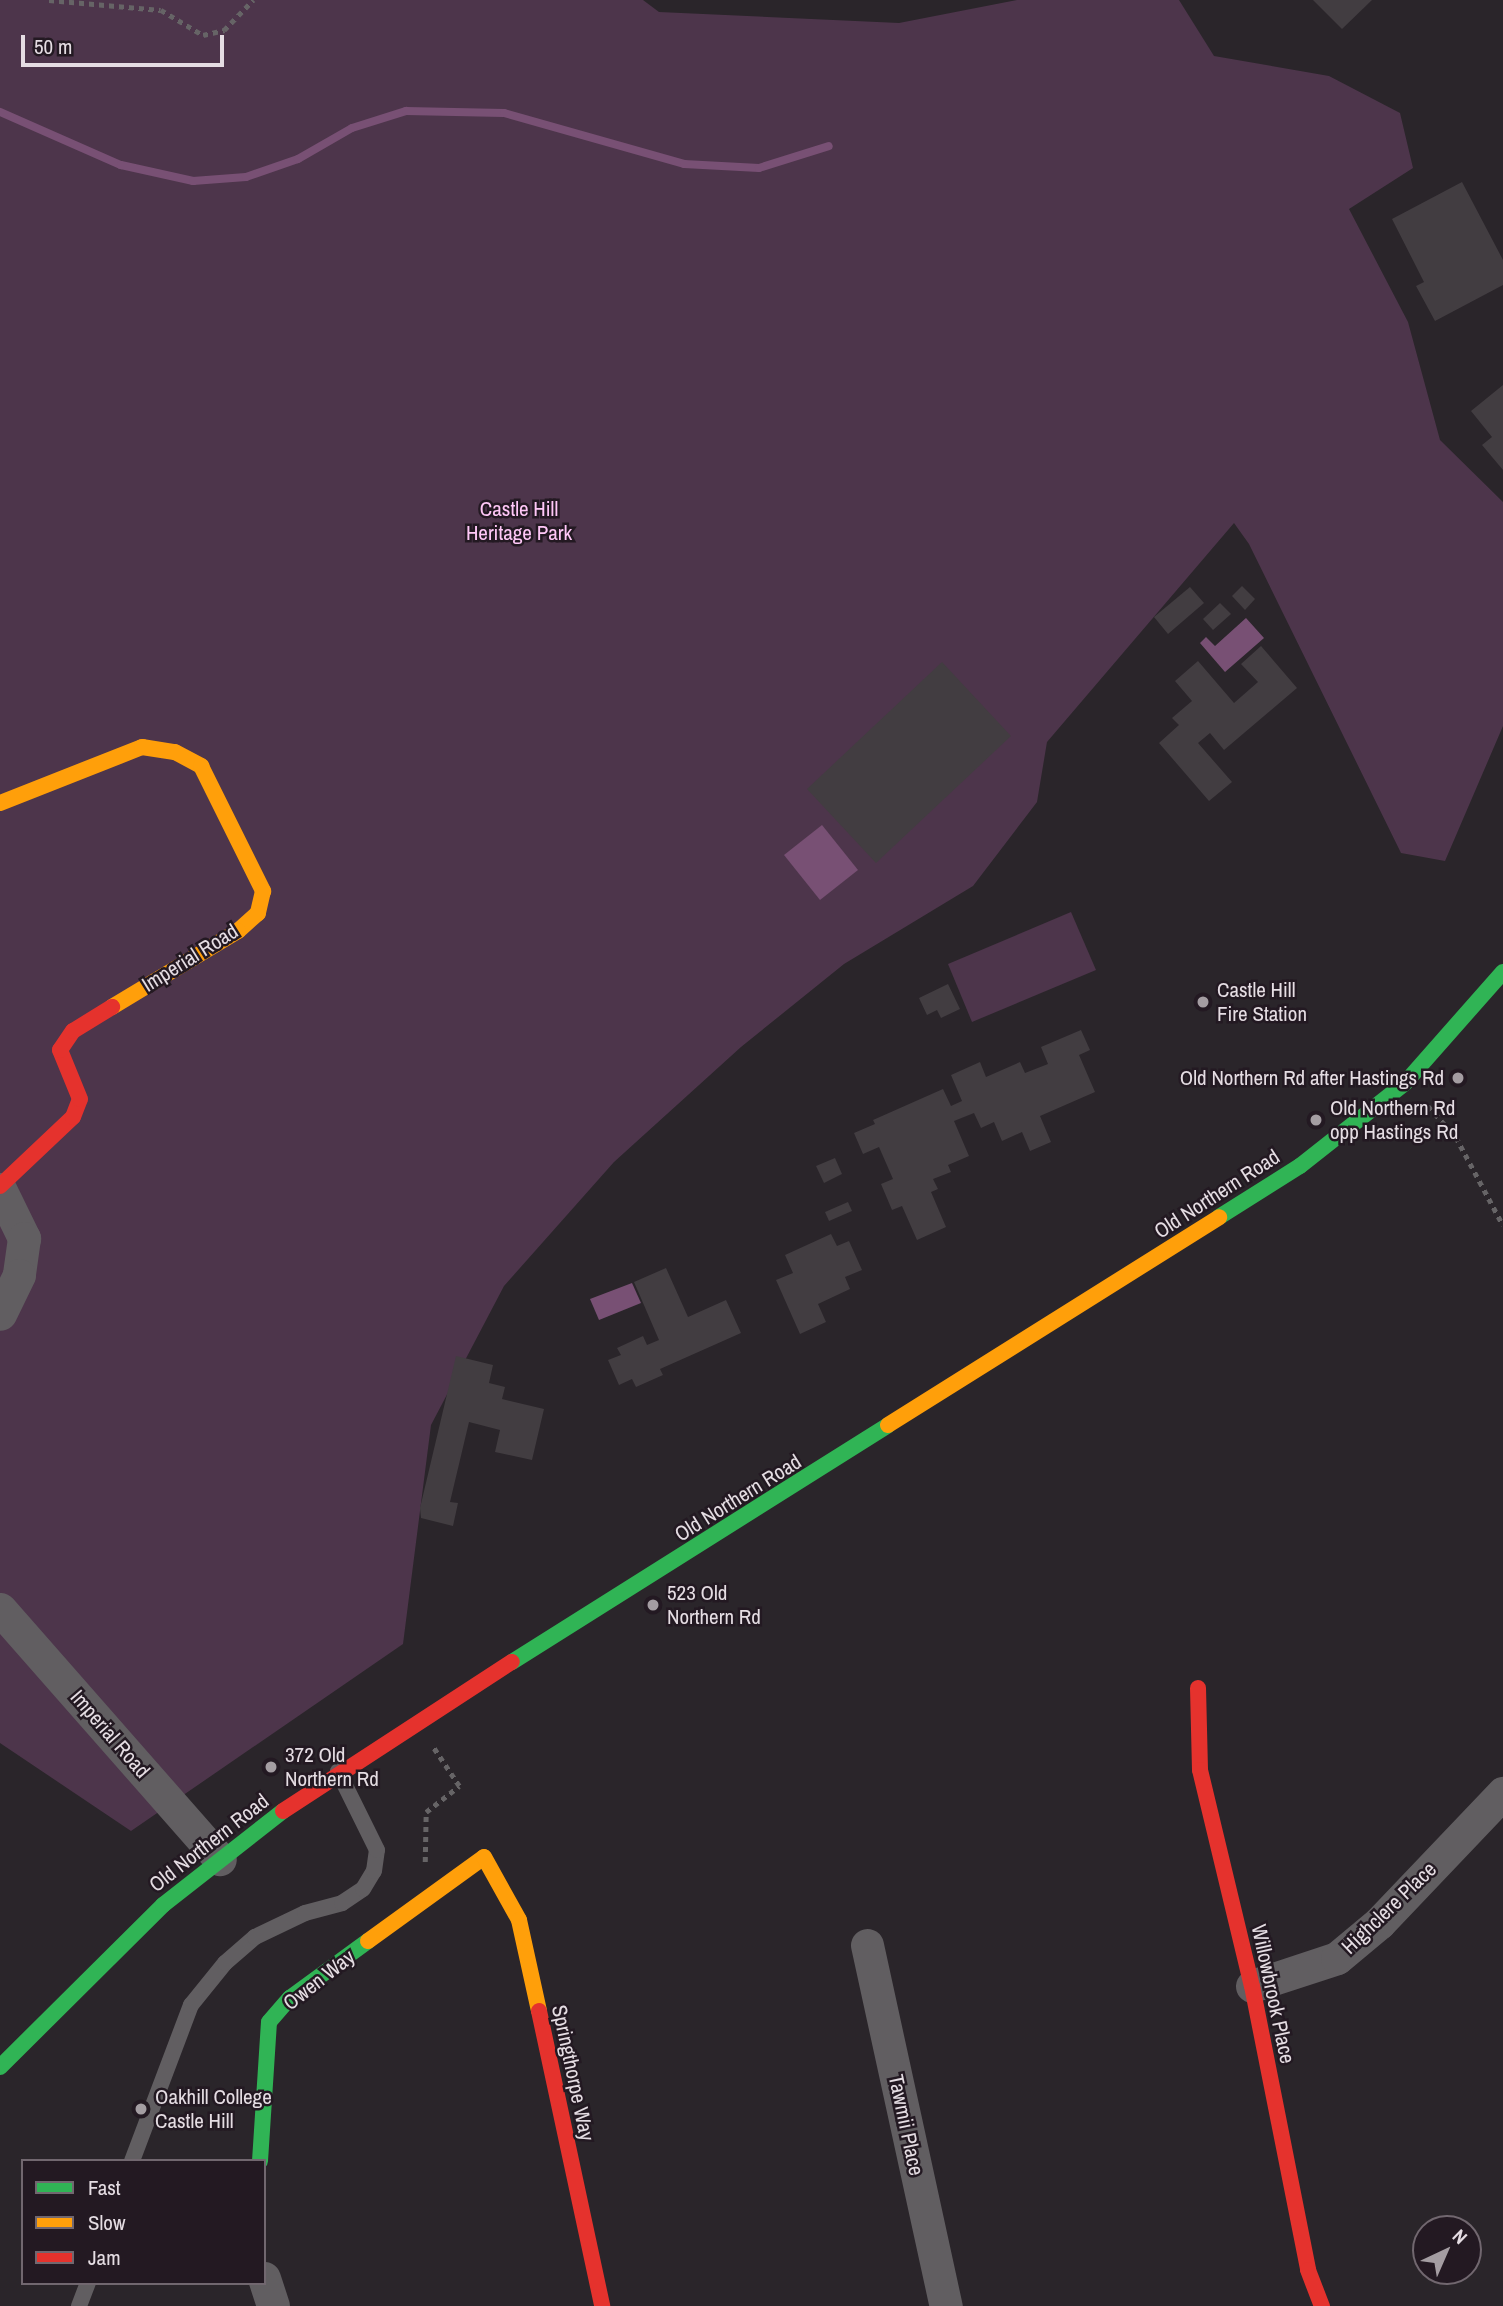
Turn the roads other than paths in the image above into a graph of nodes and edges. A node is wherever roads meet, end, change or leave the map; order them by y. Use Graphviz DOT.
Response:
graph roads {
  1 [pos="0,803"];
  2 [pos="1503,972"];
  3 [pos="0,1187"];
  4 [pos="0,1314"];
  5 [pos="0,1609"];
  6 [pos="1198,1688"];
  7 [pos="338,1771"];
  8 [pos="1503,1793"];
  9 [pos="484,1857"];
  10 [pos="220,1859"];
  11 [pos="867,1945"];
  12 [pos="1252,1986"];
  13 [pos="0,2067"];
  14 [pos="133,2159"];
  15 [pos="260,2159"];
  16 [pos="266,2284"];
  17 [pos="87,2285"];
  18 [pos="79,2306"];
  19 [pos="273,2306"];
  20 [pos="602,2306"];
  21 [pos="946,2306"];
  22 [pos="1322,2306"];
  1 -- 3 [label="street, Imperial Road"];
  2 -- 7 [label="street, Old Northern Road"];
  3 -- 4 [label="street, Imperial Road"];
  5 -- 10 [label="street, Imperial Road"];
  6 -- 12 [label="street, Willowbrook Place"];
  7 -- 10 [label="street, Old Northern Road"];
  7 -- 14 [label="lane"];
  8 -- 12 [label="street, Highclere Place"];
  9 -- 15 [label="street, Owen Way"];
  9 -- 20 [label="street, Springthorpe Way"];
  10 -- 13 [label="street, Old Northern Road"];
  11 -- 21 [label="street, Tawmii Place"];
  12 -- 22 [label="street, Willowbrook Place"];
  16 -- 19 [label="street"];
  17 -- 18 [label="lane"];
}
